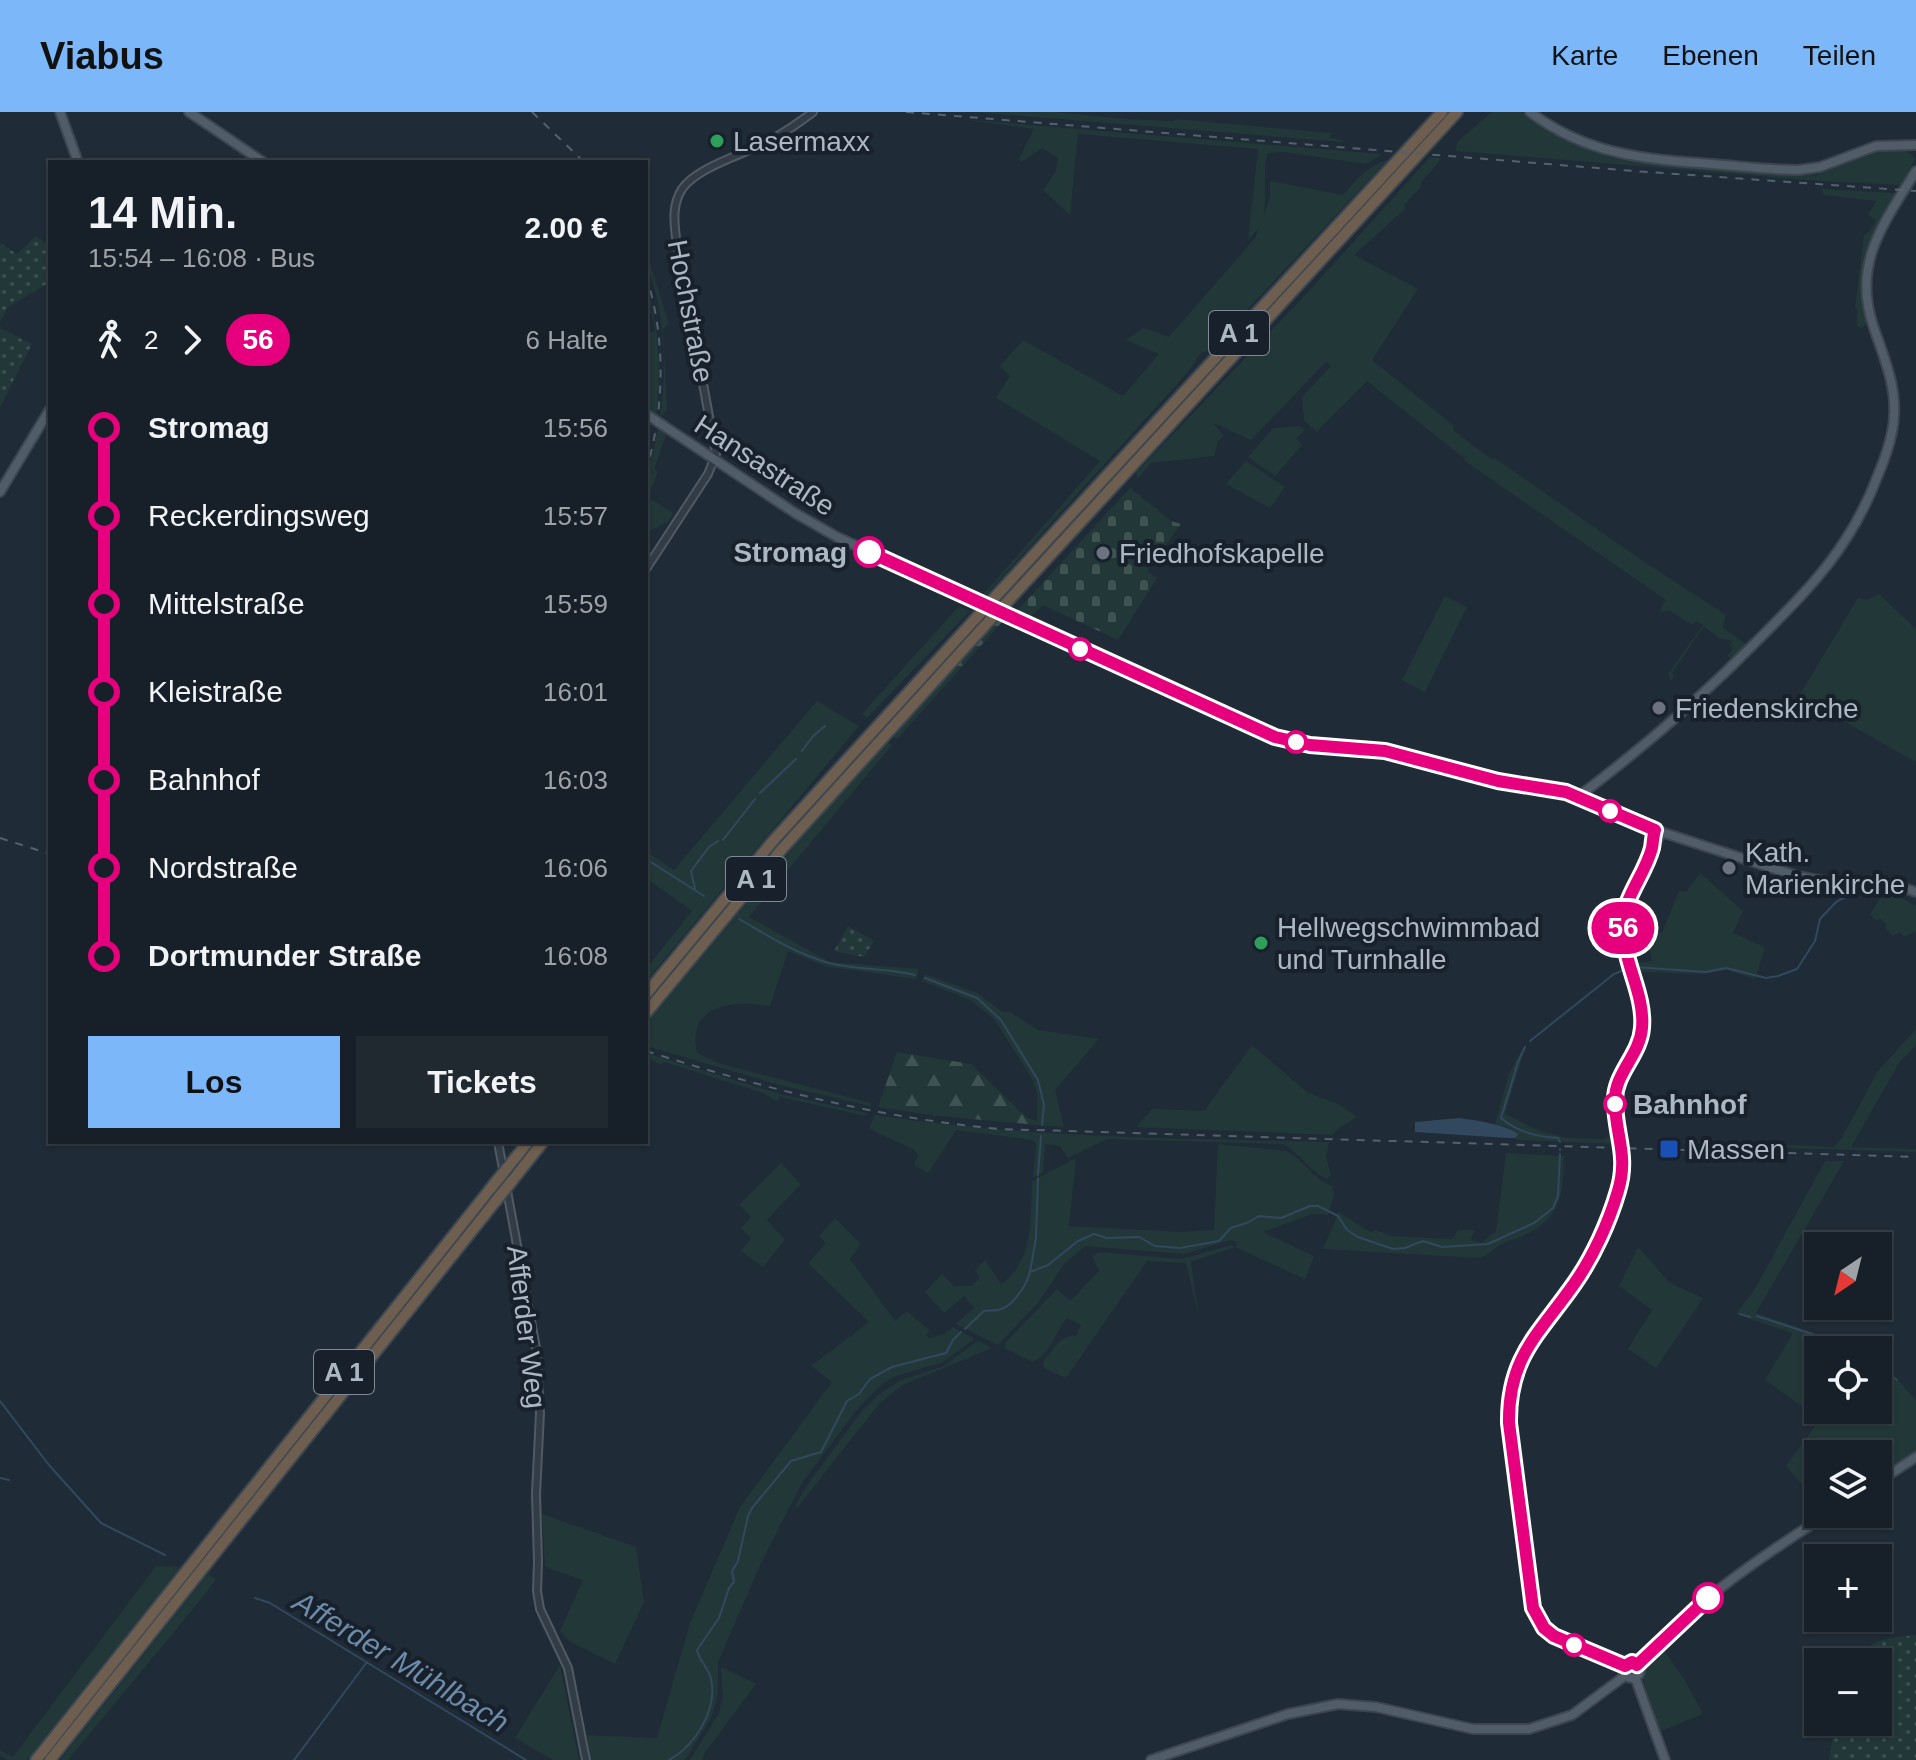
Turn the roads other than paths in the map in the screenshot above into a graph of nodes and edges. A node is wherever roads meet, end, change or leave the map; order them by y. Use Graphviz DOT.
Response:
graph roads {
  1 [pos="60,112"];
  2 [pos="189,112"];
  3 [pos="813,112"];
  4 [pos="1457,112"];
  5 [pos="1464,112"];
  6 [pos="1530,112"];
  7 [pos="1441,114"];
  8 [pos="1432,140"];
  9 [pos="1916,148"];
  10 [pos="77,160"];
  11 [pos="260,160"];
  12 [pos="1916,171"];
  13 [pos="48,412"];
  14 [pos="648,415"];
  15 [pos="713,429"];
  16 [pos="705,453"];
  17 [pos="715,460"];
  18 [pos="0,492"];
  19 [pos="648,566"];
  20 [pos="888,722"];
  21 [pos="865,747"];
  22 [pos="1579,796"];
  23 [pos="1658,831"];
  24 [pos="1916,892"];
  25 [pos="648,992"];
  26 [pos="648,1011"];
  27 [pos="498,1144"];
  28 [pos="526,1144"];
  29 [pos="541,1144"];
  30 [pos="1916,1457"];
  31 [pos="1892,1473"];
  32 [pos="1806,1528"];
  33 [pos="1629,1673"];
  34 [pos="36,1760"];
  35 [pos="50,1760"];
  36 [pos="586,1760"];
  37 [pos="1151,1760"];
  38 [pos="1665,1760"];
  1 -- 10 [label="main road"];
  2 -- 11 [label="main road"];
  3 -- 15 [label="street, Hochstraße"];
  4 -- 8 [label="highway, A 1"];
  5 -- 8 [label="highway"];
  6 -- 9 [label="main road"];
  7 -- 20 [label="highway, A 1, bridge"];
  8 -- 20 [label="highway, A 1, bridge"];
  12 -- 22 [label="main road"];
  13 -- 18 [label="main road"];
  14 -- 16 [label="main road, Hansastraße"];
  15 -- 16 [label="street, Hochstraße"];
  15 -- 17 [label="street, Hochstraße"];
  16 -- 17 [label="main road, Hansastraße"];
  17 -- 19 [label="street"];
  17 -- 22 [label="main road, Hansastraße"];
  20 -- 21 [label="highway, A 1"];
  21 -- 25 [label="highway, A 1"];
  21 -- 26 [label="highway, A 1"];
  22 -- 23 [label="main road, Hansastraße"];
  23 -- 24 [label="main road, Hansastraße"];
  23 -- 33 [label="main road"];
  27 -- 36 [label="street, Afferder Weg"];
  28 -- 34 [label="highway, A 1, bridge"];
  29 -- 35 [label="highway, A 1, bridge"];
  30 -- 31 [label="main road"];
  32 -- 33 [label="main road"];
  33 -- 37 [label="main road"];
  33 -- 38 [label="main road"];
}
